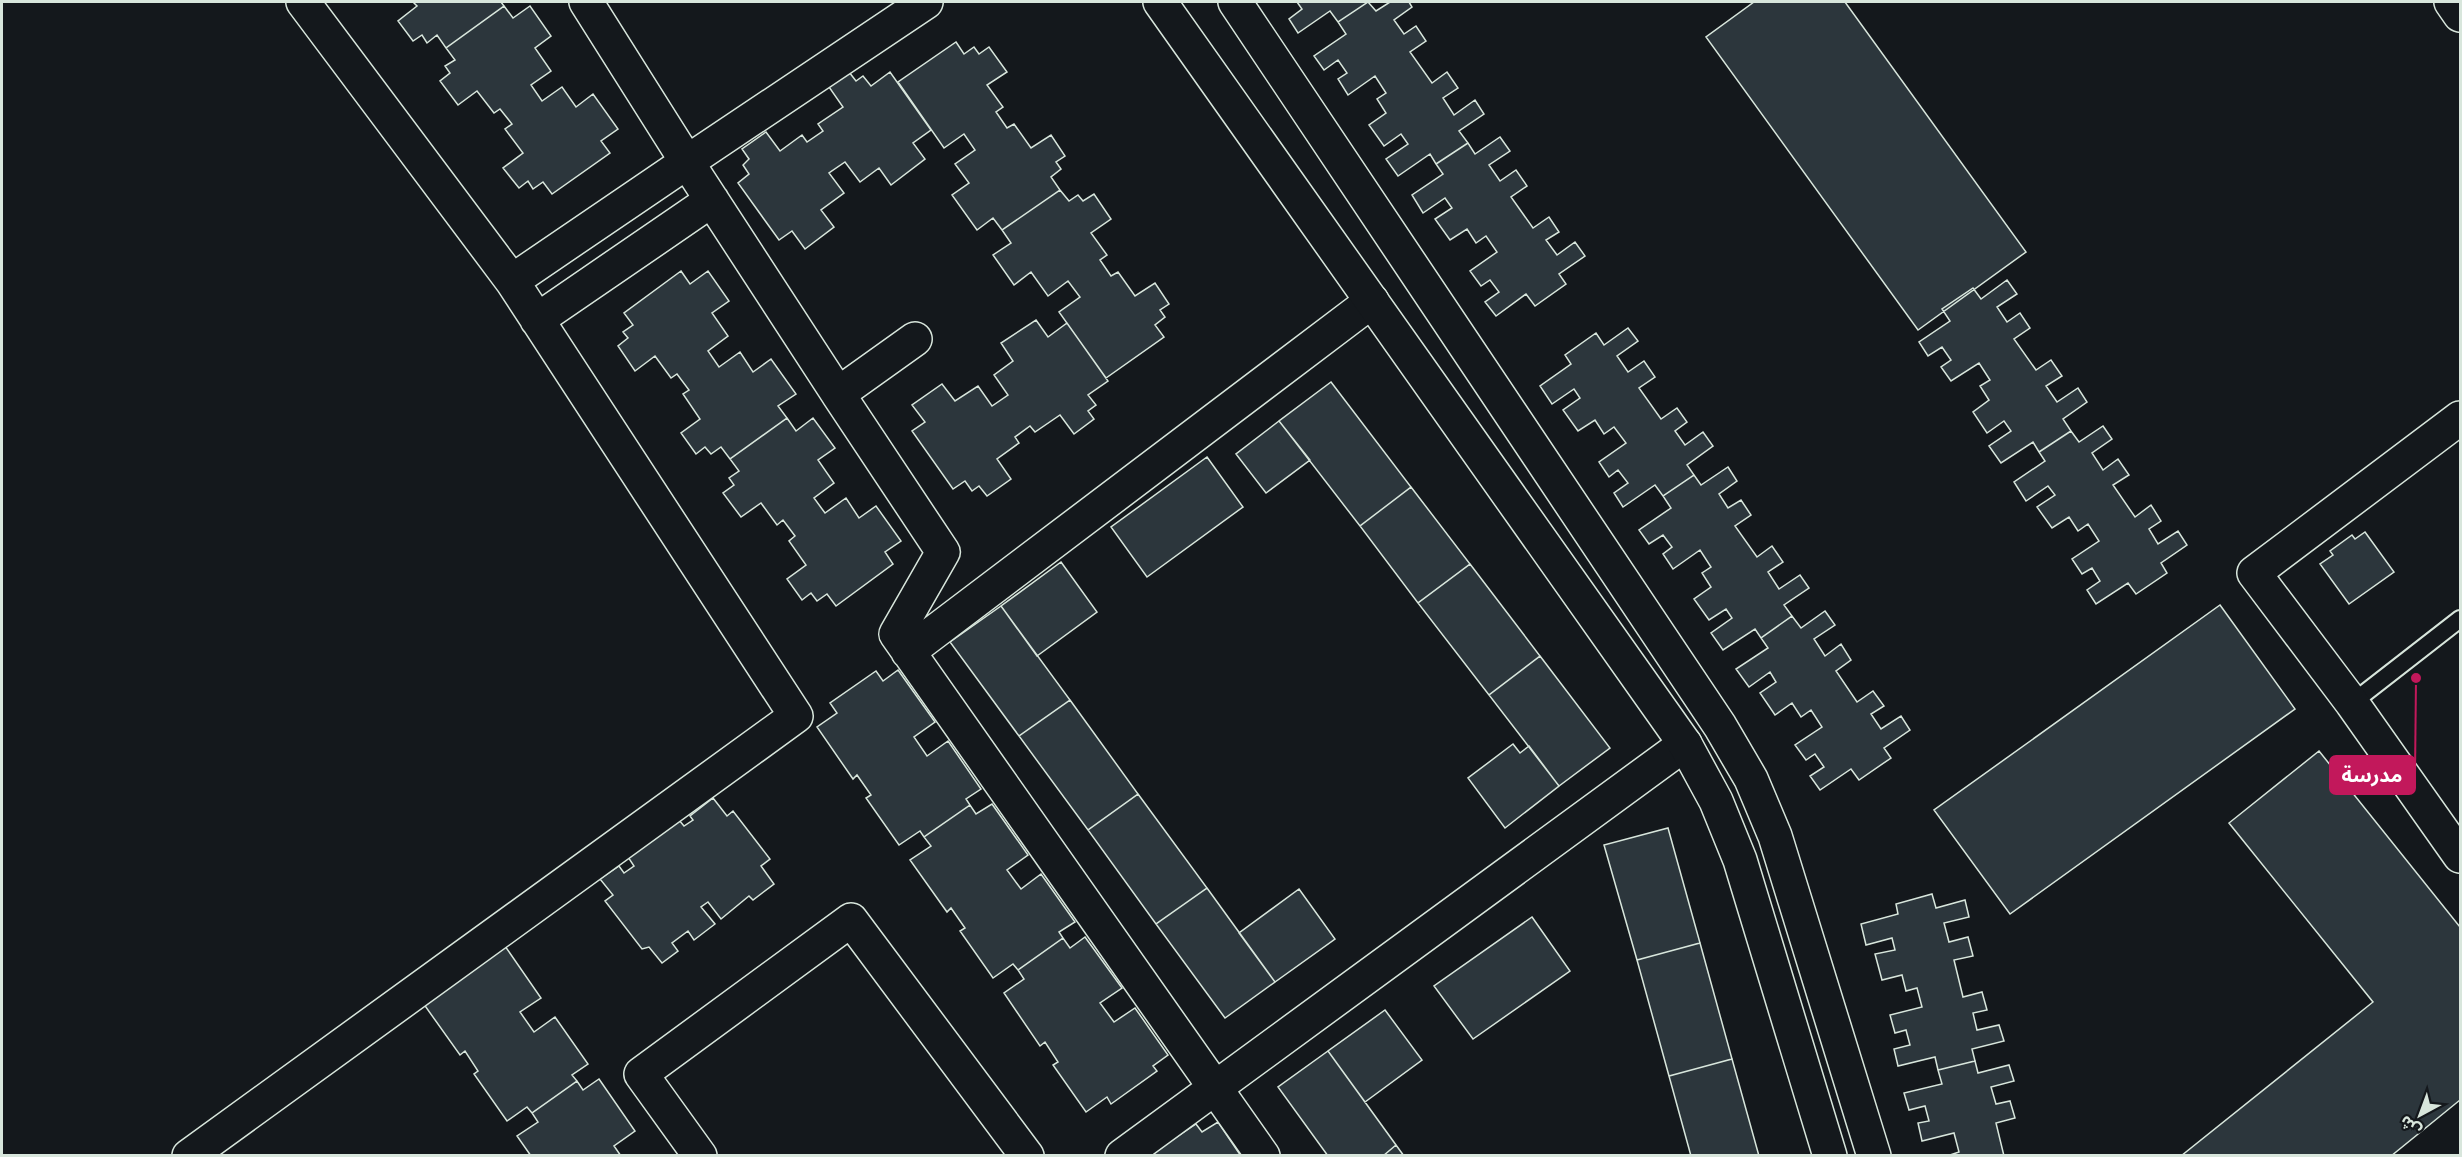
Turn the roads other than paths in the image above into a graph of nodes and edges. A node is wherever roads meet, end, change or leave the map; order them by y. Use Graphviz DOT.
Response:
graph roads {
  1 [pos="303,2"];
  2 [pos="586,2"];
  3 [pos="926,2"];
  4 [pos="1160,2"];
  5 [pos="1235,2"];
  6 [pos="2451,2"];
  7 [pos="2460,15"];
  8 [pos="687,162"];
  9 [pos="712,200"];
  10 [pos="512,281"];
  11 [pos="1372,301"];
  12 [pos="537,320"];
  13 [pos="915,339"];
  14 [pos="838,394"];
  15 [pos="2460,418"];
  16 [pos="2460,619"];
  17 [pos="908,652"];
  18 [pos="2352,703"];
  19 [pos="1685,744"];
  20 [pos="2460,856"];
  21 [pos="1216,1089"];
  22 [pos="189,1155"];
  23 [pos="700,1155"];
  24 [pos="1027,1155"];
  25 [pos="1122,1155"];
  26 [pos="1263,1155"];
  27 [pos="1830,1155"];
  28 [pos="1874,1155"];
  1 -- 10 [label="street"];
  2 -- 8 [label="street"];
  3 -- 8 [label="street"];
  4 -- 11 [label="street"];
  5 -- 28 [label="street"];
  6 -- 7 [label="street"];
  8 -- 9 [label="street"];
  8 -- 10 [label="street"];
  9 -- 12 [label="street"];
  9 -- 14 [label="street"];
  10 -- 12 [label="street"];
  11 -- 17 [label="street"];
  11 -- 19 [label="street"];
  12 -- 22 [label="street"];
  13 -- 14 [label="street"];
  14 -- 17 [label="street"];
  15 -- 18 [label="street"];
  16 -- 18 [label="lane"];
  17 -- 21 [label="street"];
  18 -- 20 [label="street"];
  19 -- 21 [label="street"];
  19 -- 27 [label="street"];
  21 -- 25 [label="street"];
  21 -- 26 [label="street"];
  23 -- 24 [label="street"];
}
